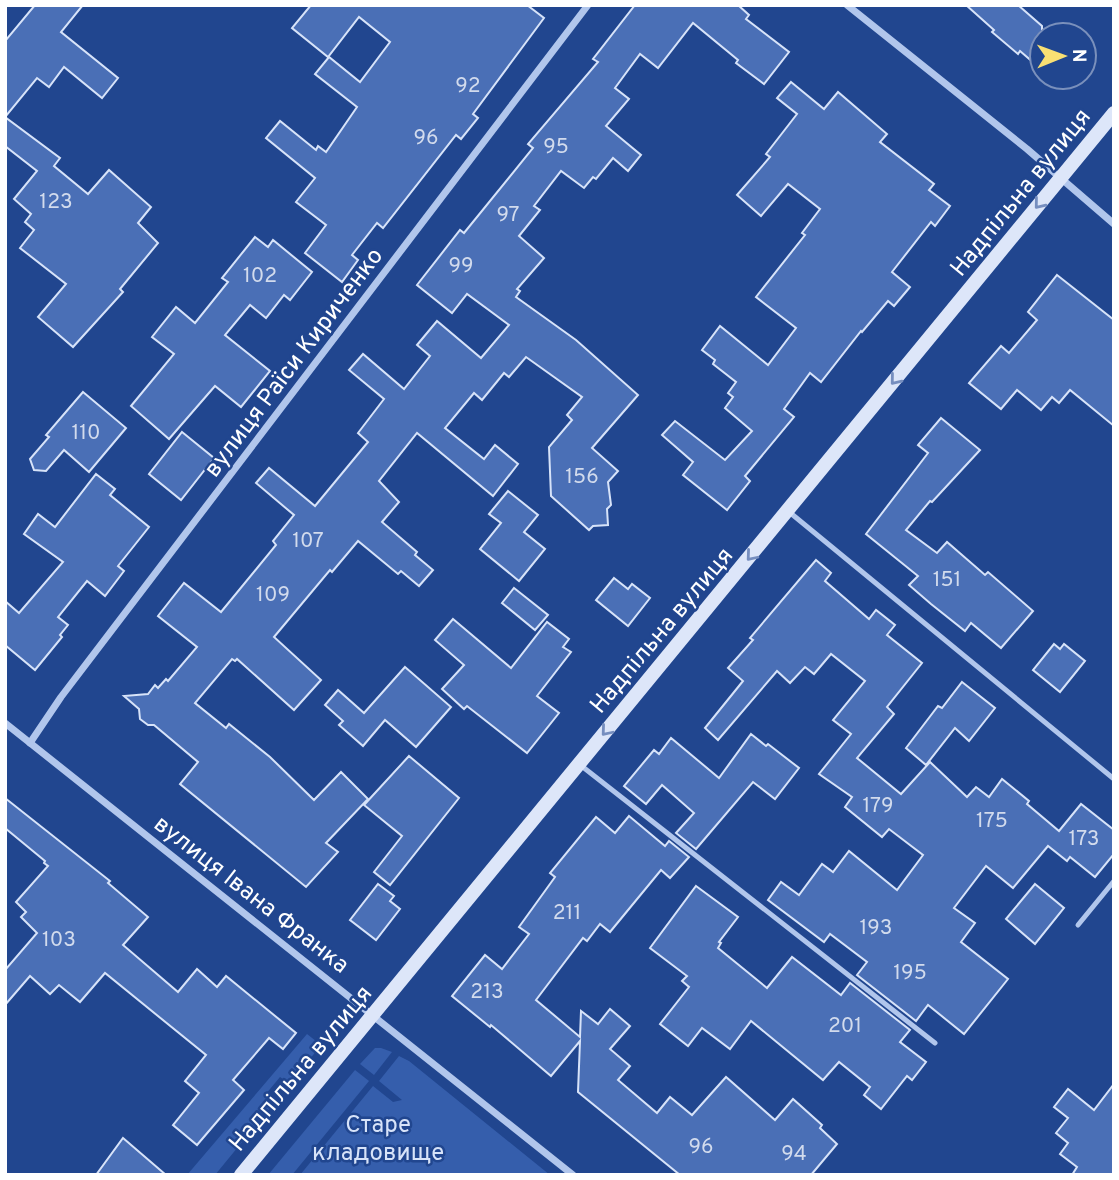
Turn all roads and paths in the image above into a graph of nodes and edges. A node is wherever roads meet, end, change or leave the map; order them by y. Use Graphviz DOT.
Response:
graph roads {
  1 [pos="588,5"];
  2 [pos="847,5"];
  3 [pos="1114,113"];
  4 [pos="1060,178"];
  5 [pos="1114,224"];
  6 [pos="789,511"];
  7 [pos="5,723"];
  8 [pos="30,743"];
  9 [pos="579,764"];
  10 [pos="1114,779"];
  11 [pos="1114,881"];
  12 [pos="1078,925"];
  13 [pos="373,1015"];
  14 [pos="935,1043"];
  15 [pos="241,1175"];
  16 [pos="573,1175"];
  1 -- 8 [label="street, вулиця Раїси Кириченко"];
  2 -- 4 [label="street"];
  3 -- 4 [label="main road, Надпільна вулиця"];
  4 -- 5 [label="street"];
  4 -- 6 [label="main road, Надпільна вулиця, one-way"];
  6 -- 9 [label="main road, Надпільна вулиця, one-way"];
  6 -- 10 [label="lane"];
  7 -- 8 [label="street, вулиця Івана Франка"];
  8 -- 13 [label="street, вулиця Івана Франка"];
  9 -- 13 [label="main road, Надпільна вулиця"];
  9 -- 14 [label="lane"];
  11 -- 12 [label="lane"];
  13 -- 15 [label="main road, Надпільна вулиця"];
  13 -- 16 [label="street, вулиця Івана Франка"];
}
